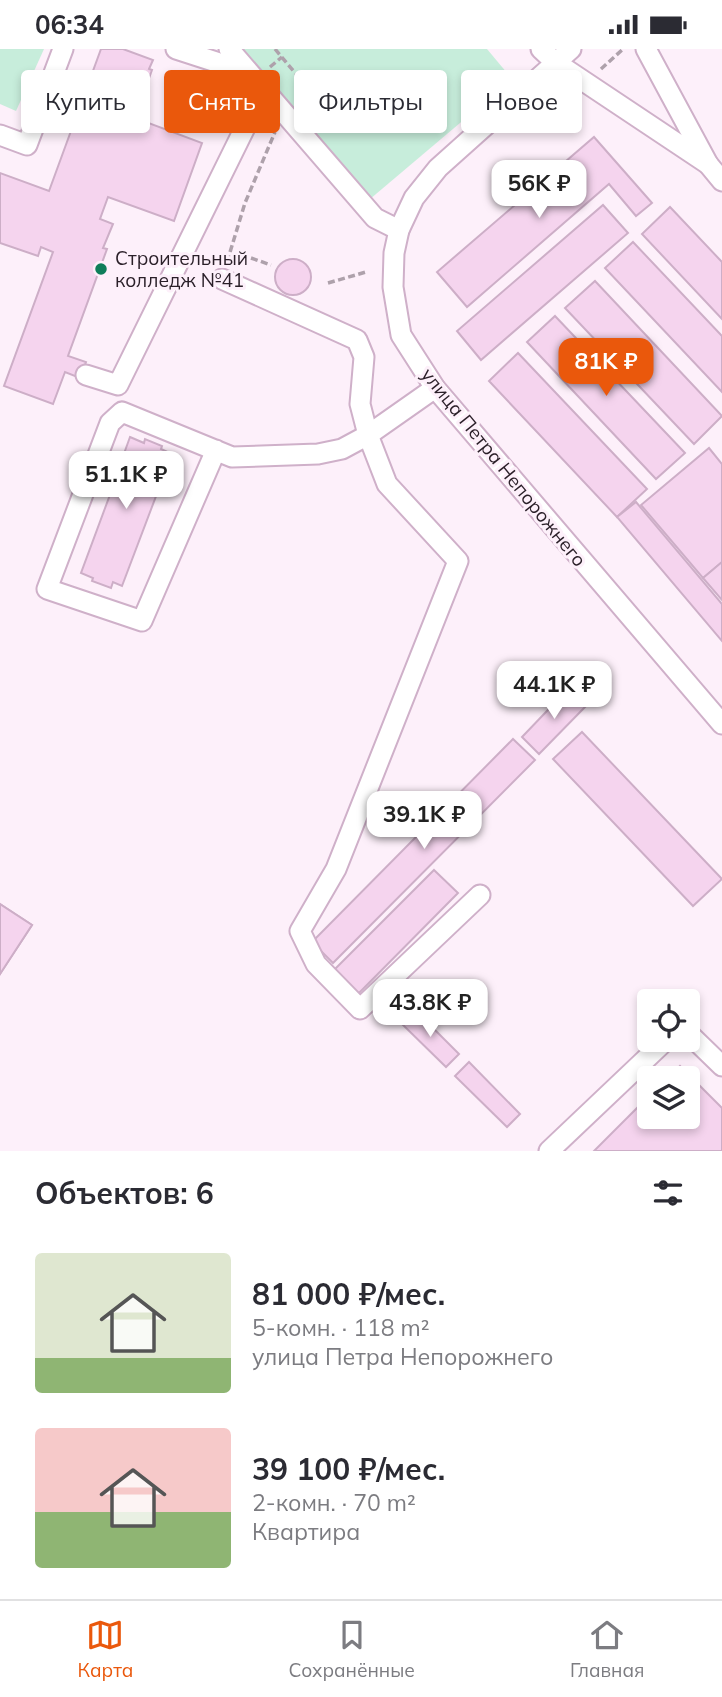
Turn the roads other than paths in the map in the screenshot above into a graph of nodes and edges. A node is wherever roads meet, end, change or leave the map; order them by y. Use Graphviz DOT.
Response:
graph roads {
  1 [pos="63,49"];
  2 [pos="176,49"];
  3 [pos="229,49"];
  4 [pos="571,49"];
  5 [pos="646,49"];
  6 [pos="548,56"];
  7 [pos="242,70"];
  8 [pos="246,70"];
  9 [pos="280,109"];
  10 [pos="242,133"];
  11 [pos="0,135"];
  12 [pos="708,164"];
  13 [pos="722,181"];
  14 [pos="399,230"];
  15 [pos="222,279"];
  16 [pos="86,375"];
  17 [pos="435,388"];
  18 [pos="368,435"];
  19 [pos="216,450"];
  20 [pos="722,725"];
  21 [pos="480,895"];
  22 [pos="700,1045"];
  23 [pos="653,1052"];
  24 [pos="722,1066"];
  25 [pos="549,1151"];
  1 -- 11 [label="street"];
  2 -- 7 [label="street"];
  3 -- 8 [label="street"];
  4 -- 6 [label="street, улица Петра Непорожнего"];
  5 -- 12 [label="street"];
  6 -- 12 [label="street"];
  6 -- 14 [label="street, улица Петра Непорожнего"];
  9 -- 14 [label="street"];
  10 -- 16 [label="street"];
  12 -- 13 [label="street"];
  14 -- 17 [label="street, улица Петра Непорожнего"];
  15 -- 18 [label="street"];
  17 -- 18 [label="street"];
  17 -- 20 [label="street, улица Петра Непорожнего"];
  18 -- 19 [label="street"];
  18 -- 21 [label="street"];
  19 -- 19 [label="street"];
  22 -- 24 [label="street"];
  23 -- 25 [label="street"];
}
